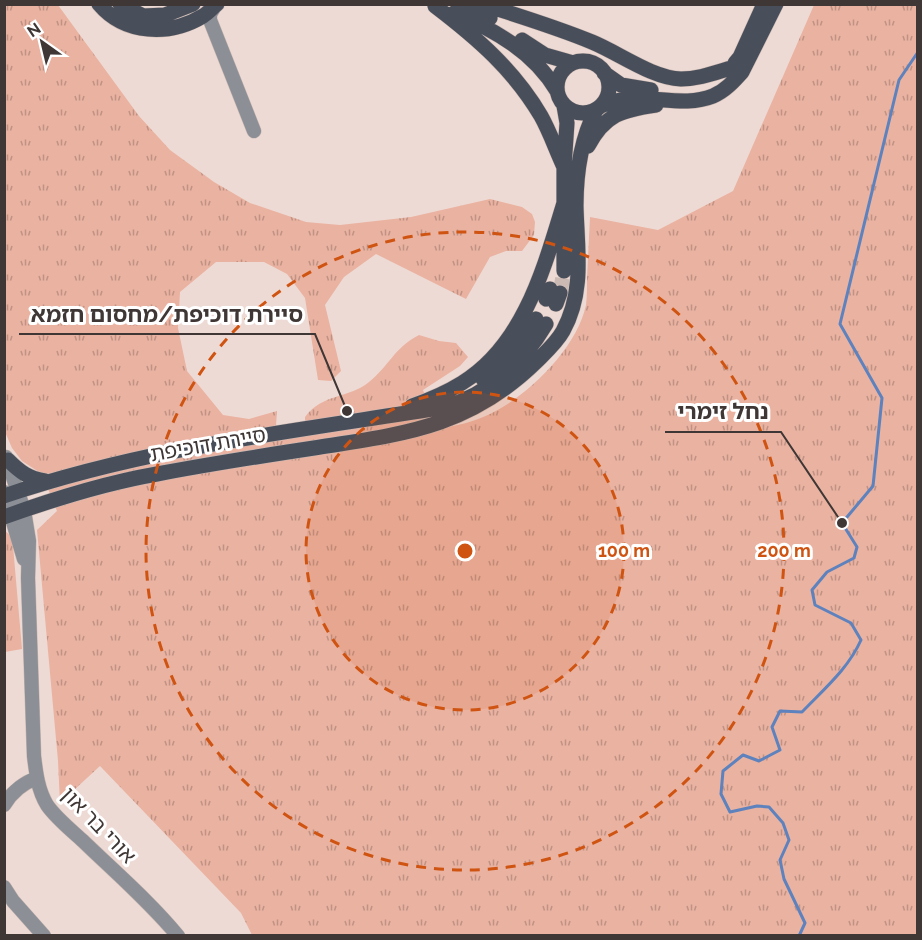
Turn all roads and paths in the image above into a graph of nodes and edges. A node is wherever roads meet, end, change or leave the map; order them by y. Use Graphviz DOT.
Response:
graph roads {
  1 [pos="99,4"];
  2 [pos="120,4"];
  3 [pos="193,4"];
  4 [pos="464,4"];
  5 [pos="482,4"];
  6 [pos="764,4"];
  7 [pos="776,4"];
  8 [pos="216,5"];
  9 [pos="433,5"];
  10 [pos="187,23"];
  11 [pos="212,27"];
  12 [pos="573,63"];
  13 [pos="731,68"];
  14 [pos="604,73"];
  15 [pos="557,91"];
  16 [pos="688,100"];
  17 [pos="564,105"];
  18 [pos="598,108"];
  19 [pos="254,131"];
  20 [pos="580,165"];
  21 [pos="564,167"];
  22 [pos="563,210"];
  23 [pos="560,270"];
  24 [pos="541,322"];
  25 [pos="384,416"];
  26 [pos="6,457"];
  27 [pos="48,481"];
  28 [pos="8,494"];
  29 [pos="13,514"];
  30 [pos="37,778"];
  31 [pos="4,805"];
  32 [pos="4,887"];
  33 [pos="44,936"];
  34 [pos="178,936"];
  1 -- 10 [label="main road"];
  2 -- 3 [label="main road"];
  4 -- 12 [label="main road"];
  5 -- 13 [label="main road"];
  6 -- 13 [label="main road"];
  7 -- 16 [label="main road"];
  8 -- 10 [label="main road"];
  8 -- 11 [label="street"];
  9 -- 15 [label="main road"];
  9 -- 21 [label="main road"];
  10 -- 11 [label="street"];
  11 -- 19 [label="street"];
  12 -- 14 [label="main road"];
  12 -- 15 [label="main road"];
  13 -- 14 [label="main road"];
  14 -- 18 [label="main road"];
  15 -- 17 [label="main road"];
  16 -- 18 [label="main road"];
  16 -- 20 [label="main road"];
  17 -- 18 [label="main road"];
  17 -- 21 [label="main road"];
  18 -- 20 [label="main road"];
  20 -- 29 [label="main road, סיירת דוכיפת"];
  21 -- 22 [label="main road"];
  22 -- 23 [label="main road"];
  22 -- 25 [label="main road"];
  24 -- 25 [label="main road, סיירת דוכיפת"];
  25 -- 27 [label="main road, סיירת דוכיפת"];
  26 -- 27 [label="main road"];
  26 -- 28 [label="street, אורי בר און"];
  27 -- 28 [label="main road, סיירת דוכיפת"];
  28 -- 29 [label="street, אורי בר און"];
  29 -- 30 [label="street, אורי בר און"];
  30 -- 31 [label="street"];
  30 -- 34 [label="street, אורי בר און"];
  32 -- 33 [label="street"];
}
